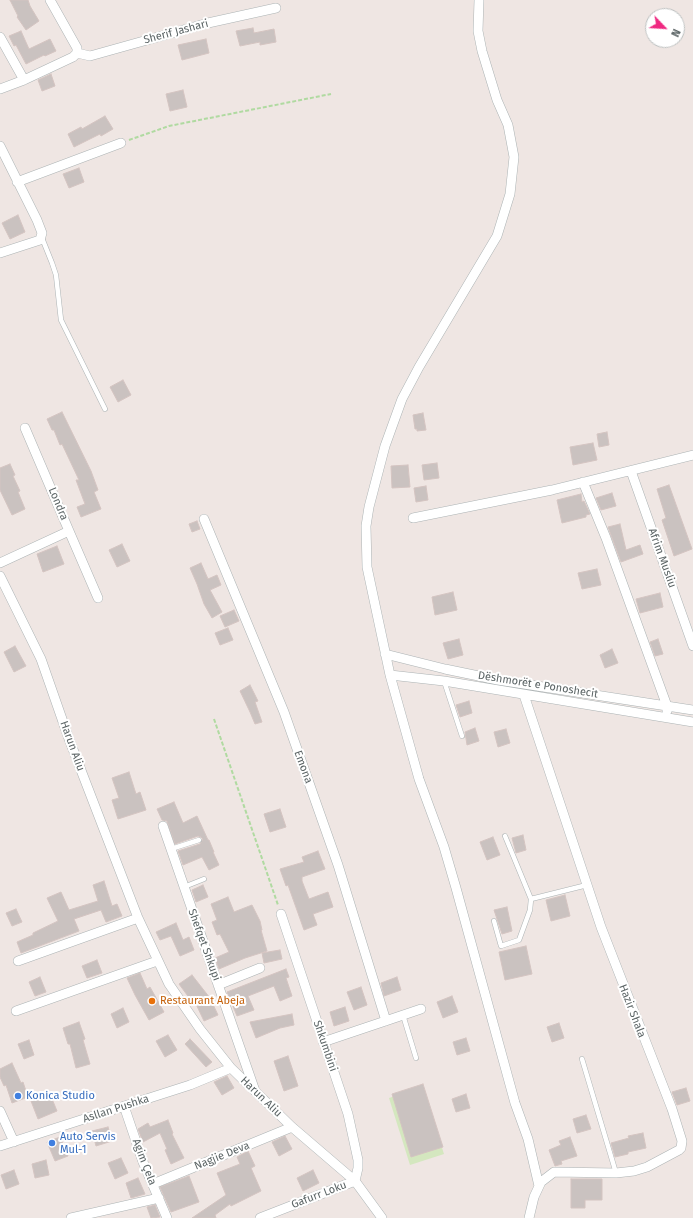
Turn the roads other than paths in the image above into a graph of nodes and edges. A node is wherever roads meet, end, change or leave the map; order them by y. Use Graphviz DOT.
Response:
graph roads {
  1 [pos="50,0"];
  2 [pos="479,0"];
  3 [pos="276,8"];
  4 [pos="0,37"];
  5 [pos="77,53"];
  6 [pos="24,80"];
  7 [pos="0,89"];
  8 [pos="121,143"];
  9 [pos="0,146"];
  10 [pos="17,182"];
  11 [pos="41,238"];
  12 [pos="0,253"];
  13 [pos="106,409"];
  14 [pos="25,428"];
  15 [pos="693,455"];
  16 [pos="631,471"];
  17 [pos="584,482"];
  18 [pos="413,518"];
  19 [pos="204,519"];
  20 [pos="69,531"];
  21 [pos="0,563"];
  22 [pos="0,576"];
  23 [pos="98,598"];
  24 [pos="693,646"];
  25 [pos="385,654"];
  26 [pos="390,675"];
  27 [pos="481,677"];
  28 [pos="444,681"];
  29 [pos="479,687"];
  30 [pos="524,695"];
  31 [pos="667,706"];
  32 [pos="693,710"];
  33 [pos="667,718"];
  34 [pos="693,722"];
  35 [pos="462,736"];
  36 [pos="163,826"];
  37 [pos="505,836"];
  38 [pos="199,840"];
  39 [pos="171,849"];
  40 [pos="204,879"];
  41 [pos="586,885"];
  42 [pos="184,887"];
  43 [pos="531,899"];
  44 [pos="281,914"];
  45 [pos="138,918"];
  46 [pos="494,921"];
  47 [pos="18,961"];
  48 [pos="157,961"];
  49 [pos="260,968"];
  50 [pos="218,985"];
  51 [pos="421,1009"];
  52 [pos="16,1011"];
  53 [pos="403,1015"];
  54 [pos="386,1021"];
  55 [pos="323,1042"];
  56 [pos="416,1058"];
  57 [pos="582,1059"];
  58 [pos="231,1068"];
  59 [pos="256,1094"];
  60 [pos="124,1106"];
  61 [pos="0,1112"];
  62 [pos="292,1127"];
  63 [pos="14,1142"];
  64 [pos="0,1146"];
  65 [pos="616,1173"];
  66 [pos="355,1181"];
  67 [pos="153,1184"];
  68 [pos="539,1186"];
  69 [pos="159,1198"];
  70 [pos="70,1218"];
  71 [pos="167,1218"];
  72 [pos="260,1218"];
  73 [pos="382,1218"];
  74 [pos="529,1218"];
  1 -- 5 [label="street"];
  2 -- 25 [label="street"];
  3 -- 5 [label="street, Sherif Jashari"];
  4 -- 6 [label="street"];
  5 -- 6 [label="street"];
  6 -- 7 [label="street"];
  8 -- 10 [label="street"];
  9 -- 10 [label="street"];
  10 -- 11 [label="street"];
  11 -- 12 [label="street"];
  11 -- 13 [label="lane"];
  14 -- 20 [label="street, Londra"];
  15 -- 16 [label="street"];
  16 -- 17 [label="street"];
  16 -- 24 [label="street, Afrim Musliu"];
  17 -- 18 [label="street"];
  17 -- 31 [label="street"];
  19 -- 54 [label="street, Emona"];
  20 -- 21 [label="street, Londra"];
  20 -- 23 [label="street"];
  22 -- 45 [label="street, Harun Aliu"];
  25 -- 26 [label="street"];
  25 -- 27 [label="street, Dëshmorët e Ponoshecit"];
  26 -- 28 [label="street, Dëshmorët e Ponoshecit"];
  26 -- 68 [label="street"];
  27 -- 29 [label="street"];
  27 -- 31 [label="street, Dëshmorët e Ponoshecit"];
  28 -- 29 [label="street, Dëshmorët e Ponoshecit"];
  28 -- 35 [label="lane"];
  29 -- 30 [label="street, Dëshmorët e Ponoshecit"];
  30 -- 33 [label="street, Dëshmorët e Ponoshecit"];
  30 -- 41 [label="street, Hazir Shala"];
  31 -- 32 [label="street, Dëshmorët e Ponoshecit"];
  31 -- 33 [label="street"];
  33 -- 34 [label="street, Dëshmorët e Ponoshecit"];
  36 -- 39 [label="street, Shefqet Shkupi"];
  37 -- 43 [label="lane"];
  38 -- 39 [label="lane"];
  39 -- 42 [label="street, Shefqet Shkupi"];
  40 -- 42 [label="lane"];
  41 -- 43 [label="lane"];
  41 -- 65 [label="street, Hazir Shala"];
  42 -- 50 [label="street, Shefqet Shkupi"];
  43 -- 46 [label="lane"];
  44 -- 55 [label="street, Shkumbini"];
  45 -- 47 [label="street"];
  45 -- 48 [label="street, Harun Aliu"];
  48 -- 52 [label="street"];
  48 -- 58 [label="street, Harun Aliu"];
  49 -- 50 [label="street"];
  50 -- 59 [label="street, Shefqet Shkupi"];
  51 -- 53 [label="street"];
  53 -- 54 [label="street"];
  53 -- 56 [label="lane"];
  54 -- 55 [label="street"];
  55 -- 66 [label="street, Shkumbini"];
  57 -- 65 [label="lane"];
  58 -- 59 [label="street, Harun Aliu"];
  58 -- 60 [label="street, Asllan Pushka"];
  59 -- 62 [label="street, Harun Aliu"];
  60 -- 63 [label="street, Asllan Pushka"];
  60 -- 67 [label="street, Agim Çela"];
  61 -- 63 [label="street"];
  62 -- 66 [label="street, Harun Aliu"];
  62 -- 67 [label="street, Nagjie Deva"];
  63 -- 64 [label="street, Asllan Pushka"];
  65 -- 68 [label="street, Hazir Shala"];
  66 -- 72 [label="street, Gafurr Loku"];
  66 -- 73 [label="street, Harun Aliu"];
  67 -- 69 [label="street, Agim Çela"];
  68 -- 74 [label="street, Hazir Shala"];
  69 -- 70 [label="street"];
  69 -- 71 [label="street, Agim Çela"];
}
